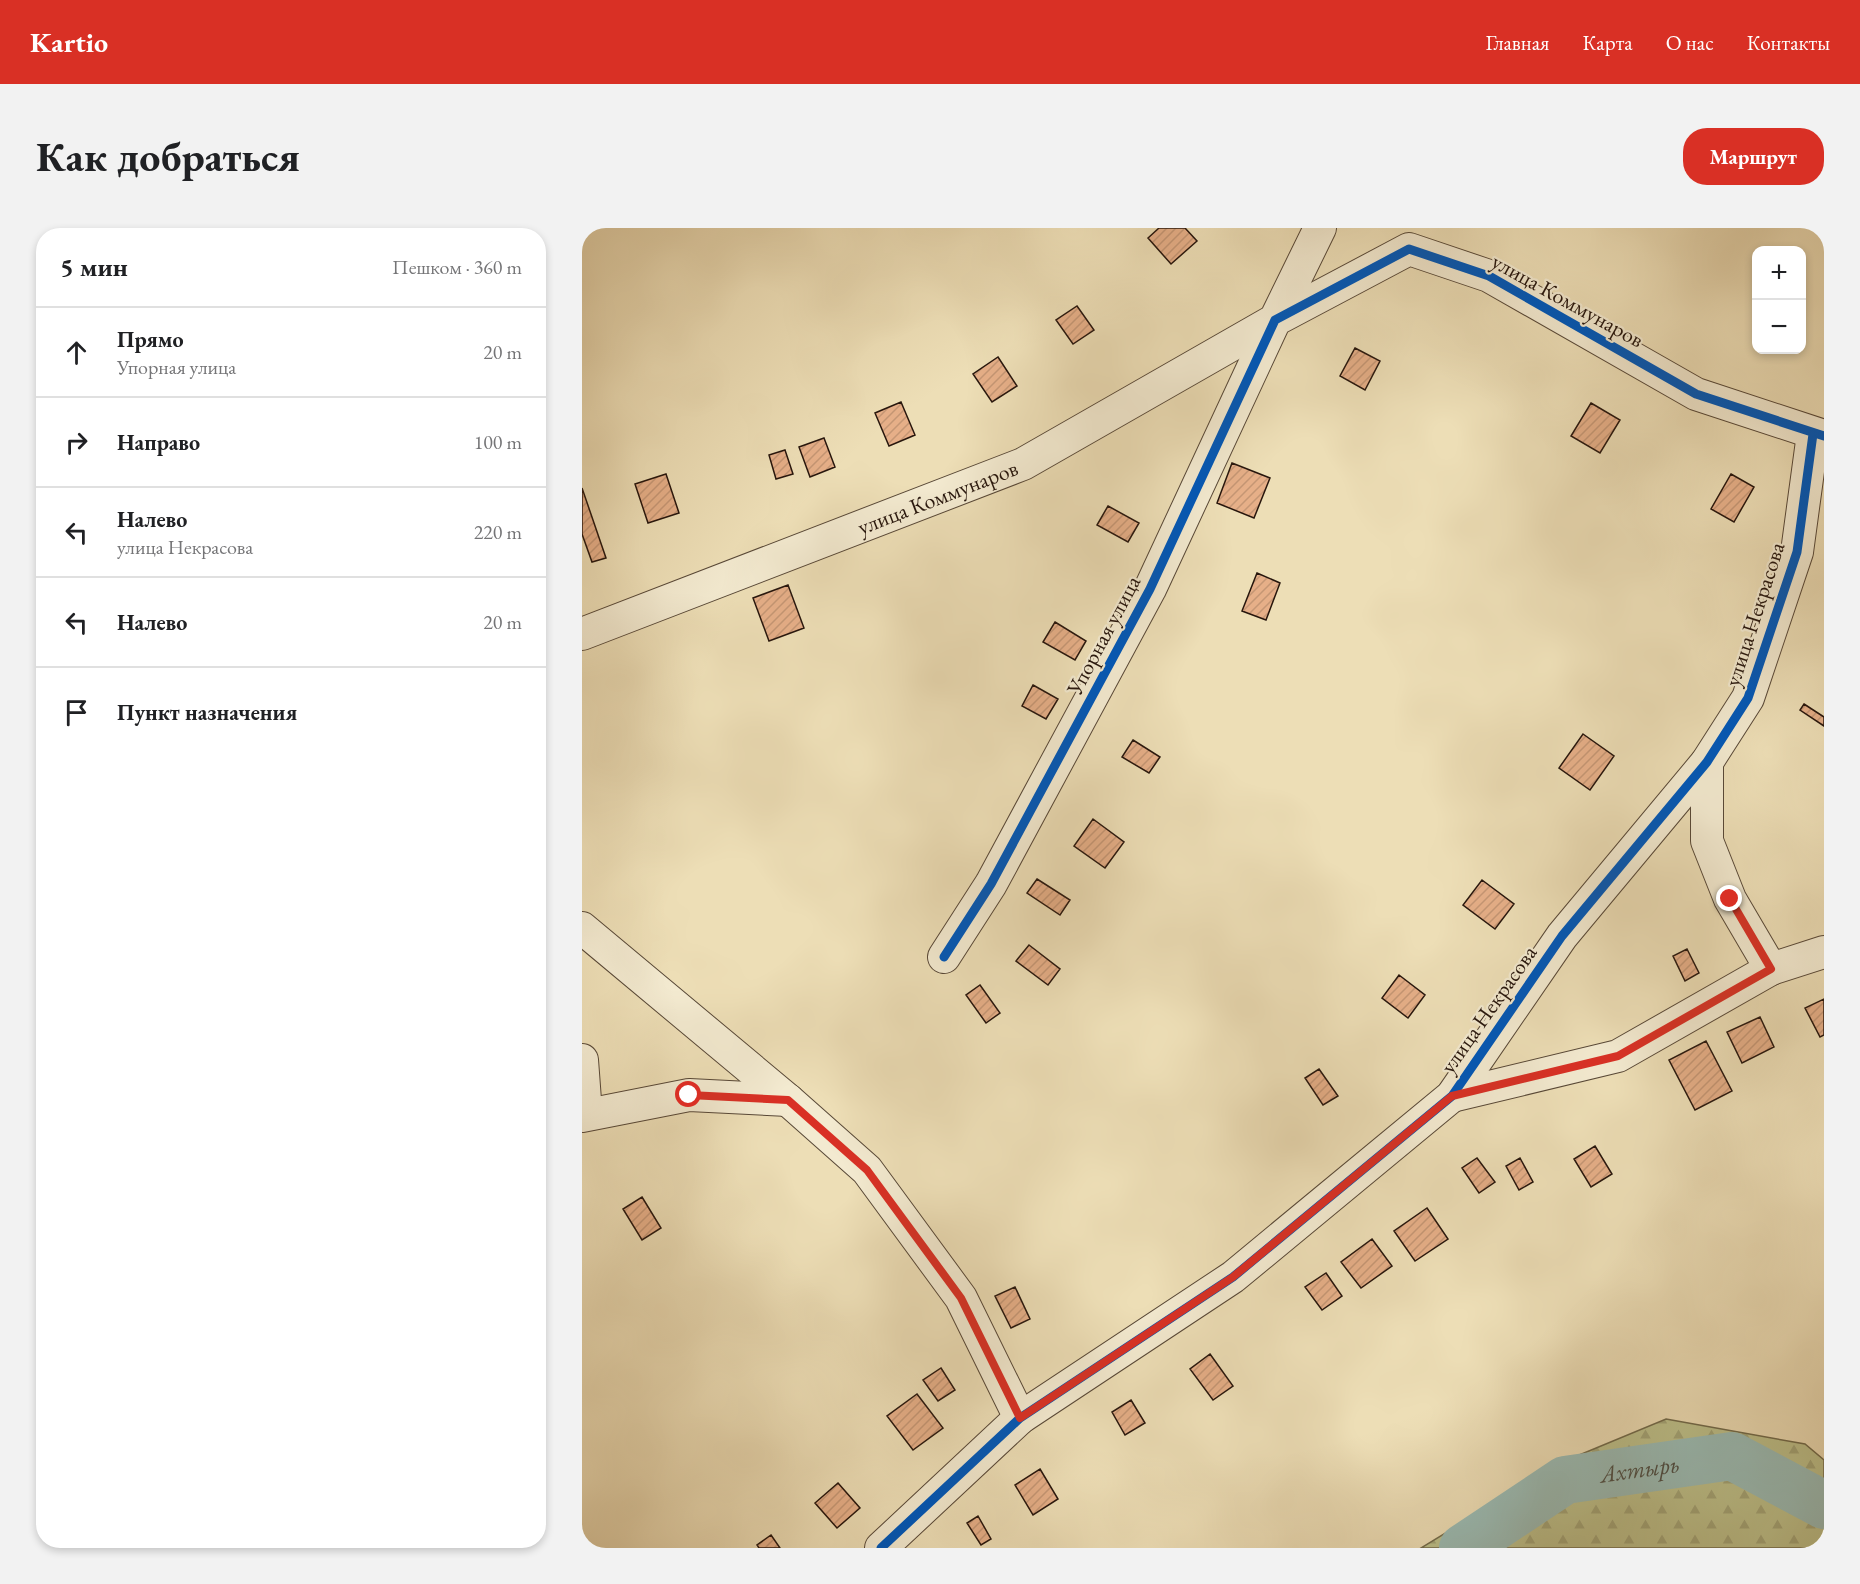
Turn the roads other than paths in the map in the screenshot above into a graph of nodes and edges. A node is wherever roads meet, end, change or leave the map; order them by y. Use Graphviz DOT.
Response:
graph roads {
  1 [pos="1320,228"];
  2 [pos="1275,320"];
  3 [pos="1818,435"];
  4 [pos="582,634"];
  5 [pos="1707,762"];
  6 [pos="582,928"];
  7 [pos="1824,952"];
  8 [pos="944,957"];
  9 [pos="1771,969"];
  10 [pos="582,1060"];
  11 [pos="1452,1096"];
  12 [pos="788,1100"];
  13 [pos="584,1115"];
  14 [pos="1020,1418"];
  15 [pos="881,1548"];
  1 -- 2 [label="street"];
  2 -- 3 [label="street, улица Коммунаров"];
  2 -- 4 [label="street, улица Коммунаров"];
  2 -- 8 [label="street, Упорная улица"];
  3 -- 5 [label="street, улица Некрасова"];
  5 -- 9 [label="street"];
  5 -- 11 [label="street, улица Некрасова"];
  6 -- 12 [label="street"];
  7 -- 9 [label="street, улица Некрасова"];
  9 -- 11 [label="street, улица Некрасова"];
  10 -- 13 [label="street"];
  11 -- 14 [label="street, улица Некрасова"];
  12 -- 13 [label="street"];
  12 -- 14 [label="street"];
  14 -- 15 [label="street, улица Некрасова"];
}
